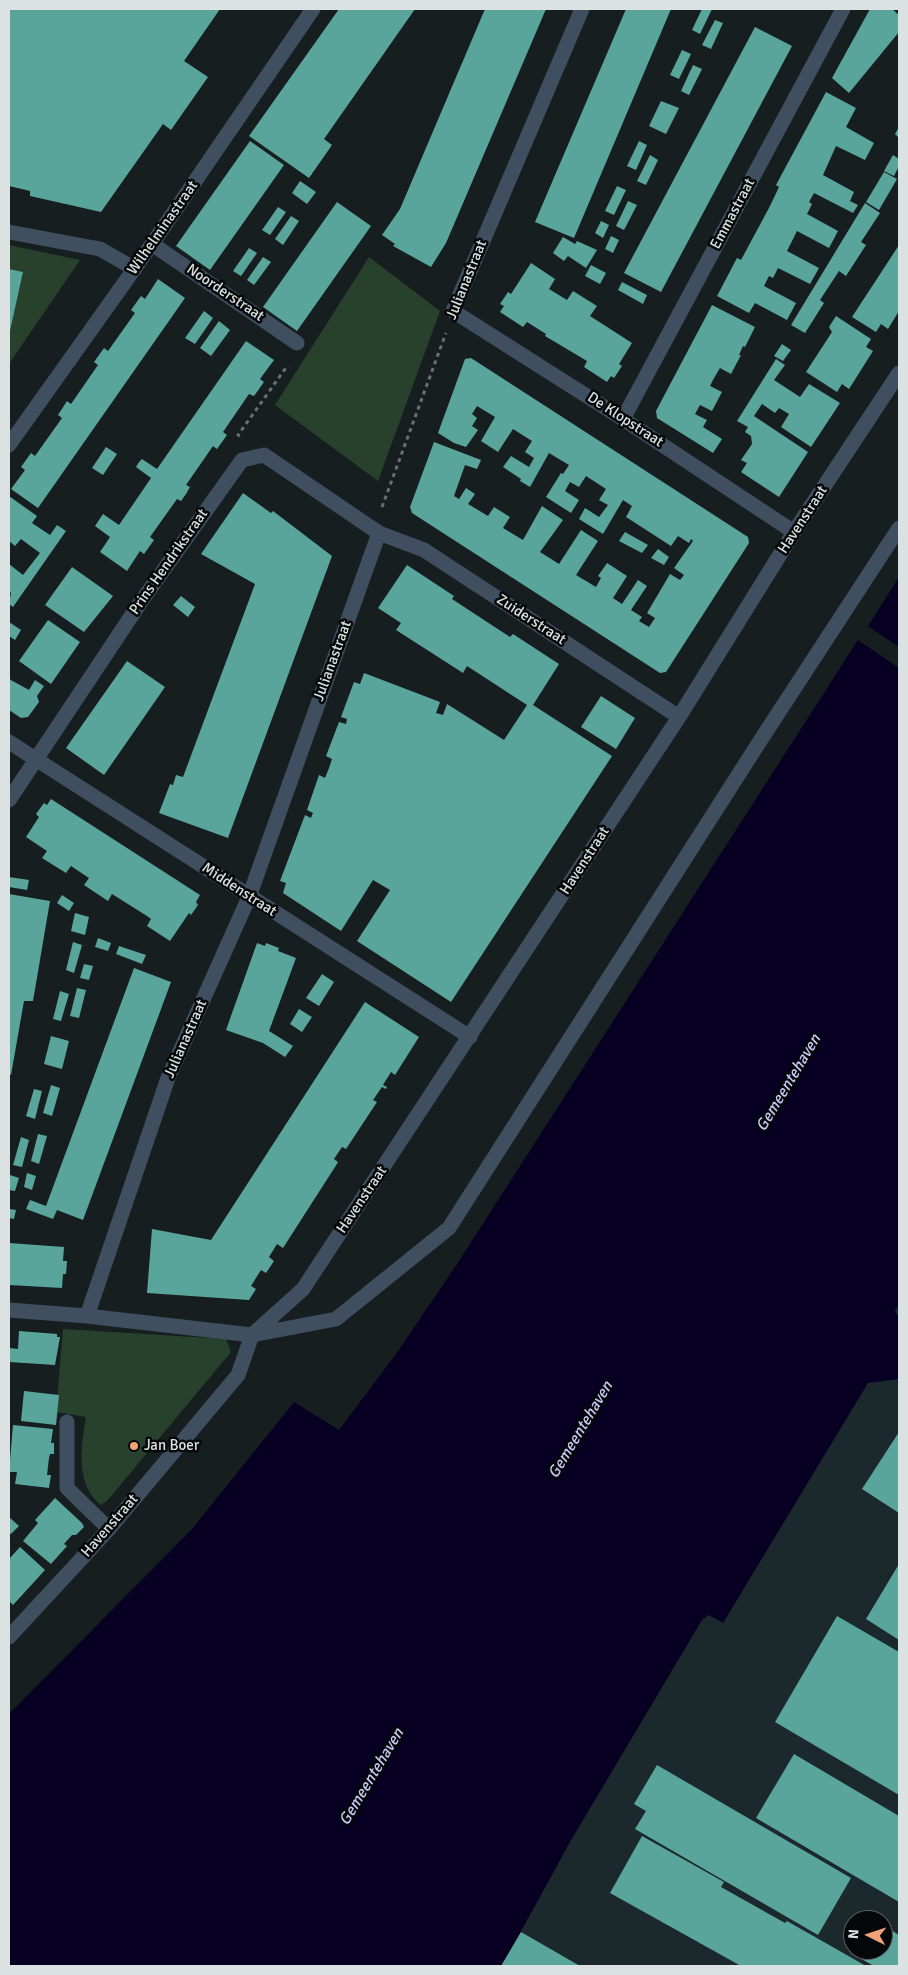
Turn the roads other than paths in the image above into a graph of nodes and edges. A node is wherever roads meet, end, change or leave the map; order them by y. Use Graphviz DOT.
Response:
graph roads {
  1 [pos="313,9"];
  2 [pos="582,9"];
  3 [pos="843,9"];
  4 [pos="9,232"];
  5 [pos="152,244"];
  6 [pos="135,269"];
  7 [pos="453,311"];
  8 [pos="297,342"];
  9 [pos="899,373"];
  10 [pos="623,419"];
  11 [pos="9,445"];
  12 [pos="899,528"];
  13 [pos="794,532"];
  14 [pos="379,533"];
  15 [pos="679,717"];
  16 [pos="9,742"];
  17 [pos="36,758"];
  18 [pos="9,800"];
  19 [pos="249,896"];
  20 [pos="470,1037"];
  21 [pos="9,1310"];
  22 [pos="87,1316"];
  23 [pos="252,1335"];
  24 [pos="67,1422"];
  25 [pos="109,1530"];
  26 [pos="9,1637"];
  1 -- 5 [label="street, Wilhelminastraat"];
  2 -- 7 [label="street, Julianastraat"];
  3 -- 10 [label="street, Emmastraat"];
  4 -- 6 [label="street"];
  5 -- 6 [label="street, Wilhelminastraat"];
  5 -- 8 [label="street, Noorderstraat"];
  6 -- 11 [label="street, Wilhelminastraat"];
  7 -- 10 [label="street, De Klopstraat"];
  9 -- 13 [label="street, Havenstraat"];
  10 -- 13 [label="street, De Klopstraat"];
  12 -- 23 [label="street"];
  13 -- 15 [label="street, Havenstraat"];
  14 -- 15 [label="street, Zuiderstraat"];
  14 -- 17 [label="street, Prins Hendrikstraat"];
  14 -- 19 [label="street, Julianastraat"];
  15 -- 20 [label="street, Havenstraat"];
  16 -- 17 [label="street, Middenstraat"];
  17 -- 18 [label="street, Prins Hendrikstraat"];
  17 -- 19 [label="street, Middenstraat"];
  19 -- 20 [label="street, Middenstraat"];
  19 -- 22 [label="street, Julianastraat"];
  20 -- 23 [label="street, Havenstraat"];
  21 -- 22 [label="street"];
  22 -- 23 [label="street"];
  23 -- 25 [label="street, Havenstraat"];
  24 -- 25 [label="street"];
  25 -- 26 [label="street, Havenstraat"];
}
